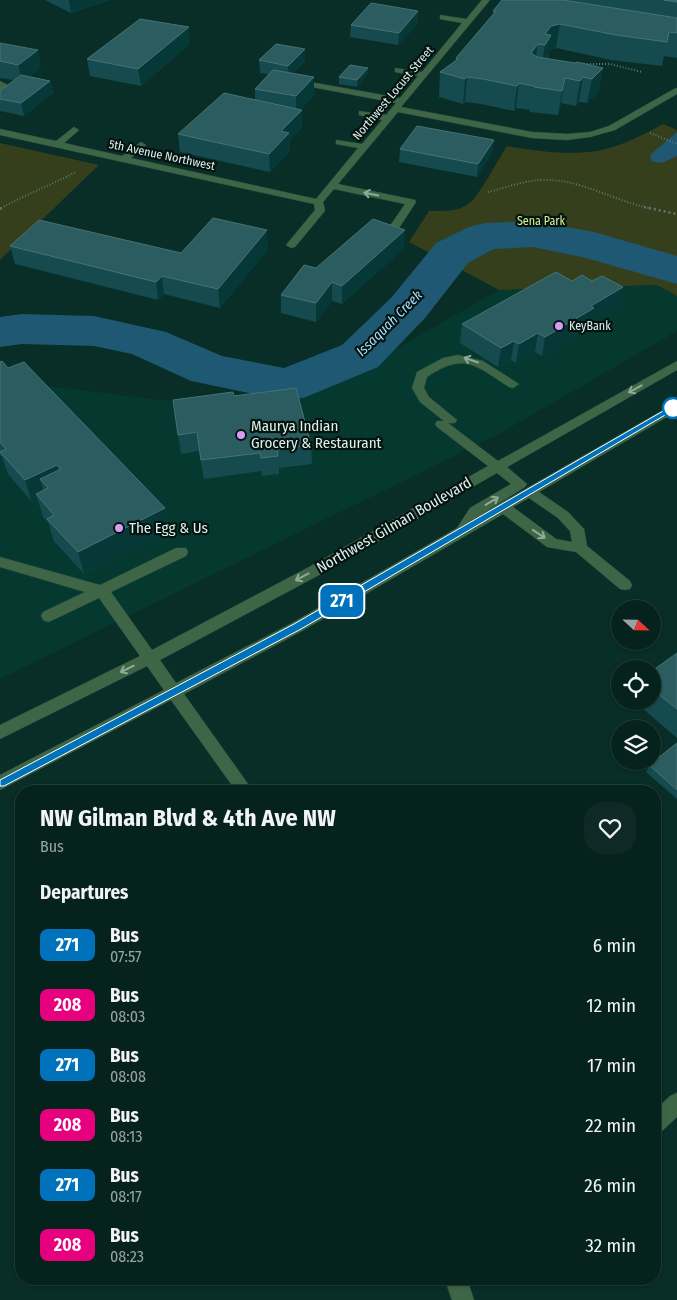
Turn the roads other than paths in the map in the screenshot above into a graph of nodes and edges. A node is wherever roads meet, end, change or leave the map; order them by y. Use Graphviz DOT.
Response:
graph roads {
  1 [pos="486,0"];
  2 [pos="444,17"];
  3 [pos="468,22"];
  4 [pos="398,70"];
  5 [pos="424,75"];
  6 [pos="296,81"];
  7 [pos="677,91"];
  8 [pos="402,101"];
  9 [pos="396,109"];
  10 [pos="362,113"];
  11 [pos="388,118"];
  12 [pos="74,130"];
  13 [pos="0,132"];
  14 [pos="338,142"];
  15 [pos="57,145"];
  16 [pos="141,145"];
  17 [pos="364,147"];
  18 [pos="124,159"];
  19 [pos="332,186"];
  20 [pos="318,202"];
  21 [pos="395,226"];
  22 [pos="291,245"];
  23 [pos="677,365"];
  24 [pos="513,384"];
  25 [pos="677,406"];
  26 [pos="497,467"];
  27 [pos="530,492"];
  28 [pos="503,507"];
  29 [pos="458,534"];
  30 [pos="580,548"];
  31 [pos="181,552"];
  32 [pos="0,562"];
  33 [pos="625,585"];
  34 [pos="102,591"];
  35 [pos="48,616"];
  36 [pos="150,658"];
  37 [pos="175,692"];
  38 [pos="0,732"];
  39 [pos="0,783"];
  40 [pos="241,785"];
  41 [pos="677,1103"];
  42 [pos="661,1118"];
  43 [pos="458,1285"];
  44 [pos="463,1300"];
  1 -- 3 [label="street, Northwest Locust Street"];
  2 -- 3 [label="street"];
  3 -- 5 [label="street, Northwest Locust Street"];
  4 -- 5 [label="street"];
  5 -- 8 [label="street, Northwest Locust Street"];
  6 -- 8 [label="street"];
  7 -- 9 [label="street"];
  8 -- 9 [label="street, Northwest Locust Street"];
  9 -- 11 [label="street, Northwest Locust Street"];
  10 -- 11 [label="street"];
  11 -- 17 [label="street, Northwest Locust Street"];
  12 -- 15 [label="street"];
  13 -- 15 [label="street, 5th Avenue Northwest"];
  14 -- 17 [label="street"];
  15 -- 18 [label="street, 5th Avenue Northwest"];
  16 -- 18 [label="street"];
  17 -- 19 [label="street, Northwest Locust Street"];
  18 -- 20 [label="street, 5th Avenue Northwest"];
  19 -- 20 [label="street, Northwest Locust Street"];
  21 -- 19 [label="street, one-way"];
  20 -- 22 [label="street, Northwest Locust Street"];
  23 -- 26 [label="street, Northwest Gilman Boulevard, one-way"];
  24 -- 26 [label="street, one-way"];
  25 -- 27 [label="street"];
  29 -- 26 [label="street, one-way"];
  26 -- 36 [label="street, Northwest Gilman Boulevard, one-way"];
  27 -- 28 [label="street"];
  27 -- 30 [label="street"];
  28 -- 29 [label="street"];
  28 -- 30 [label="street, one-way"];
  29 -- 37 [label="street"];
  30 -- 33 [label="street"];
  31 -- 34 [label="street"];
  32 -- 34 [label="street"];
  34 -- 35 [label="street"];
  34 -- 36 [label="street"];
  36 -- 37 [label="street"];
  36 -- 38 [label="street, Northwest Gilman Boulevard, one-way"];
  37 -- 39 [label="street"];
  37 -- 40 [label="street"];
  41 -- 42 [label="street"];
  43 -- 44 [label="street"];
}
